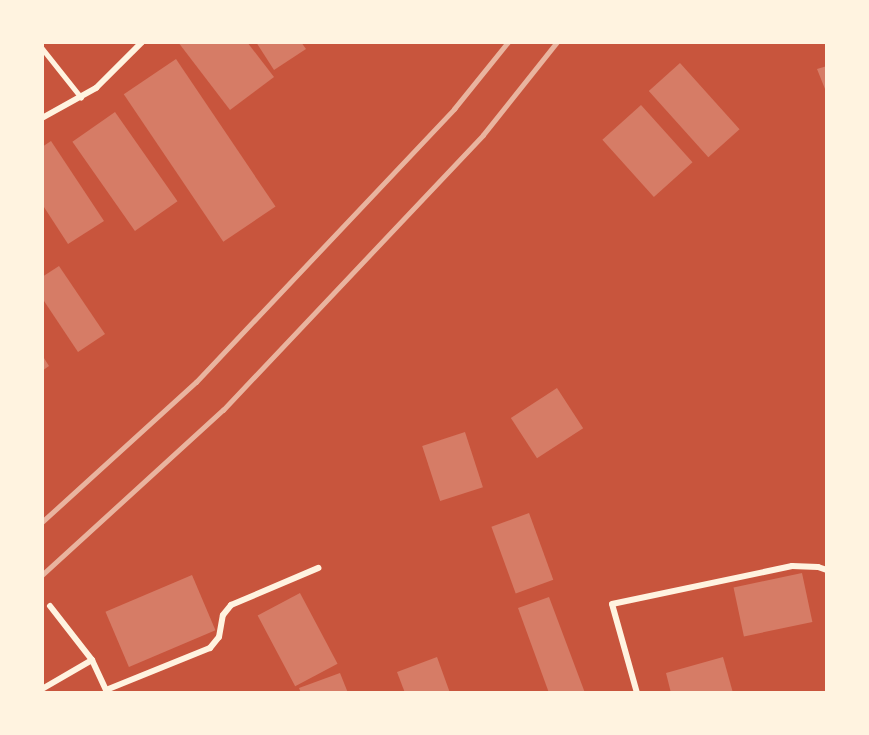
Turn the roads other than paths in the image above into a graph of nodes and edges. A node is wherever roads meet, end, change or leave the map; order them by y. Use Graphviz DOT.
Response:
graph roads {
  1 [pos="142,42"];
  2 [pos="42,48"];
  3 [pos="81,97"];
  4 [pos="42,118"];
  5 [pos="318,568"];
  6 [pos="827,570"];
  7 [pos="50,606"];
  8 [pos="92,660"];
  9 [pos="42,689"];
  10 [pos="107,692"];
  11 [pos="636,693"];
  1 -- 3 [label="street"];
  2 -- 3 [label="lane"];
  3 -- 4 [label="street"];
  5 -- 10 [label="street"];
  6 -- 11 [label="street"];
  7 -- 8 [label="street"];
  8 -- 9 [label="street"];
  8 -- 10 [label="street"];
}
